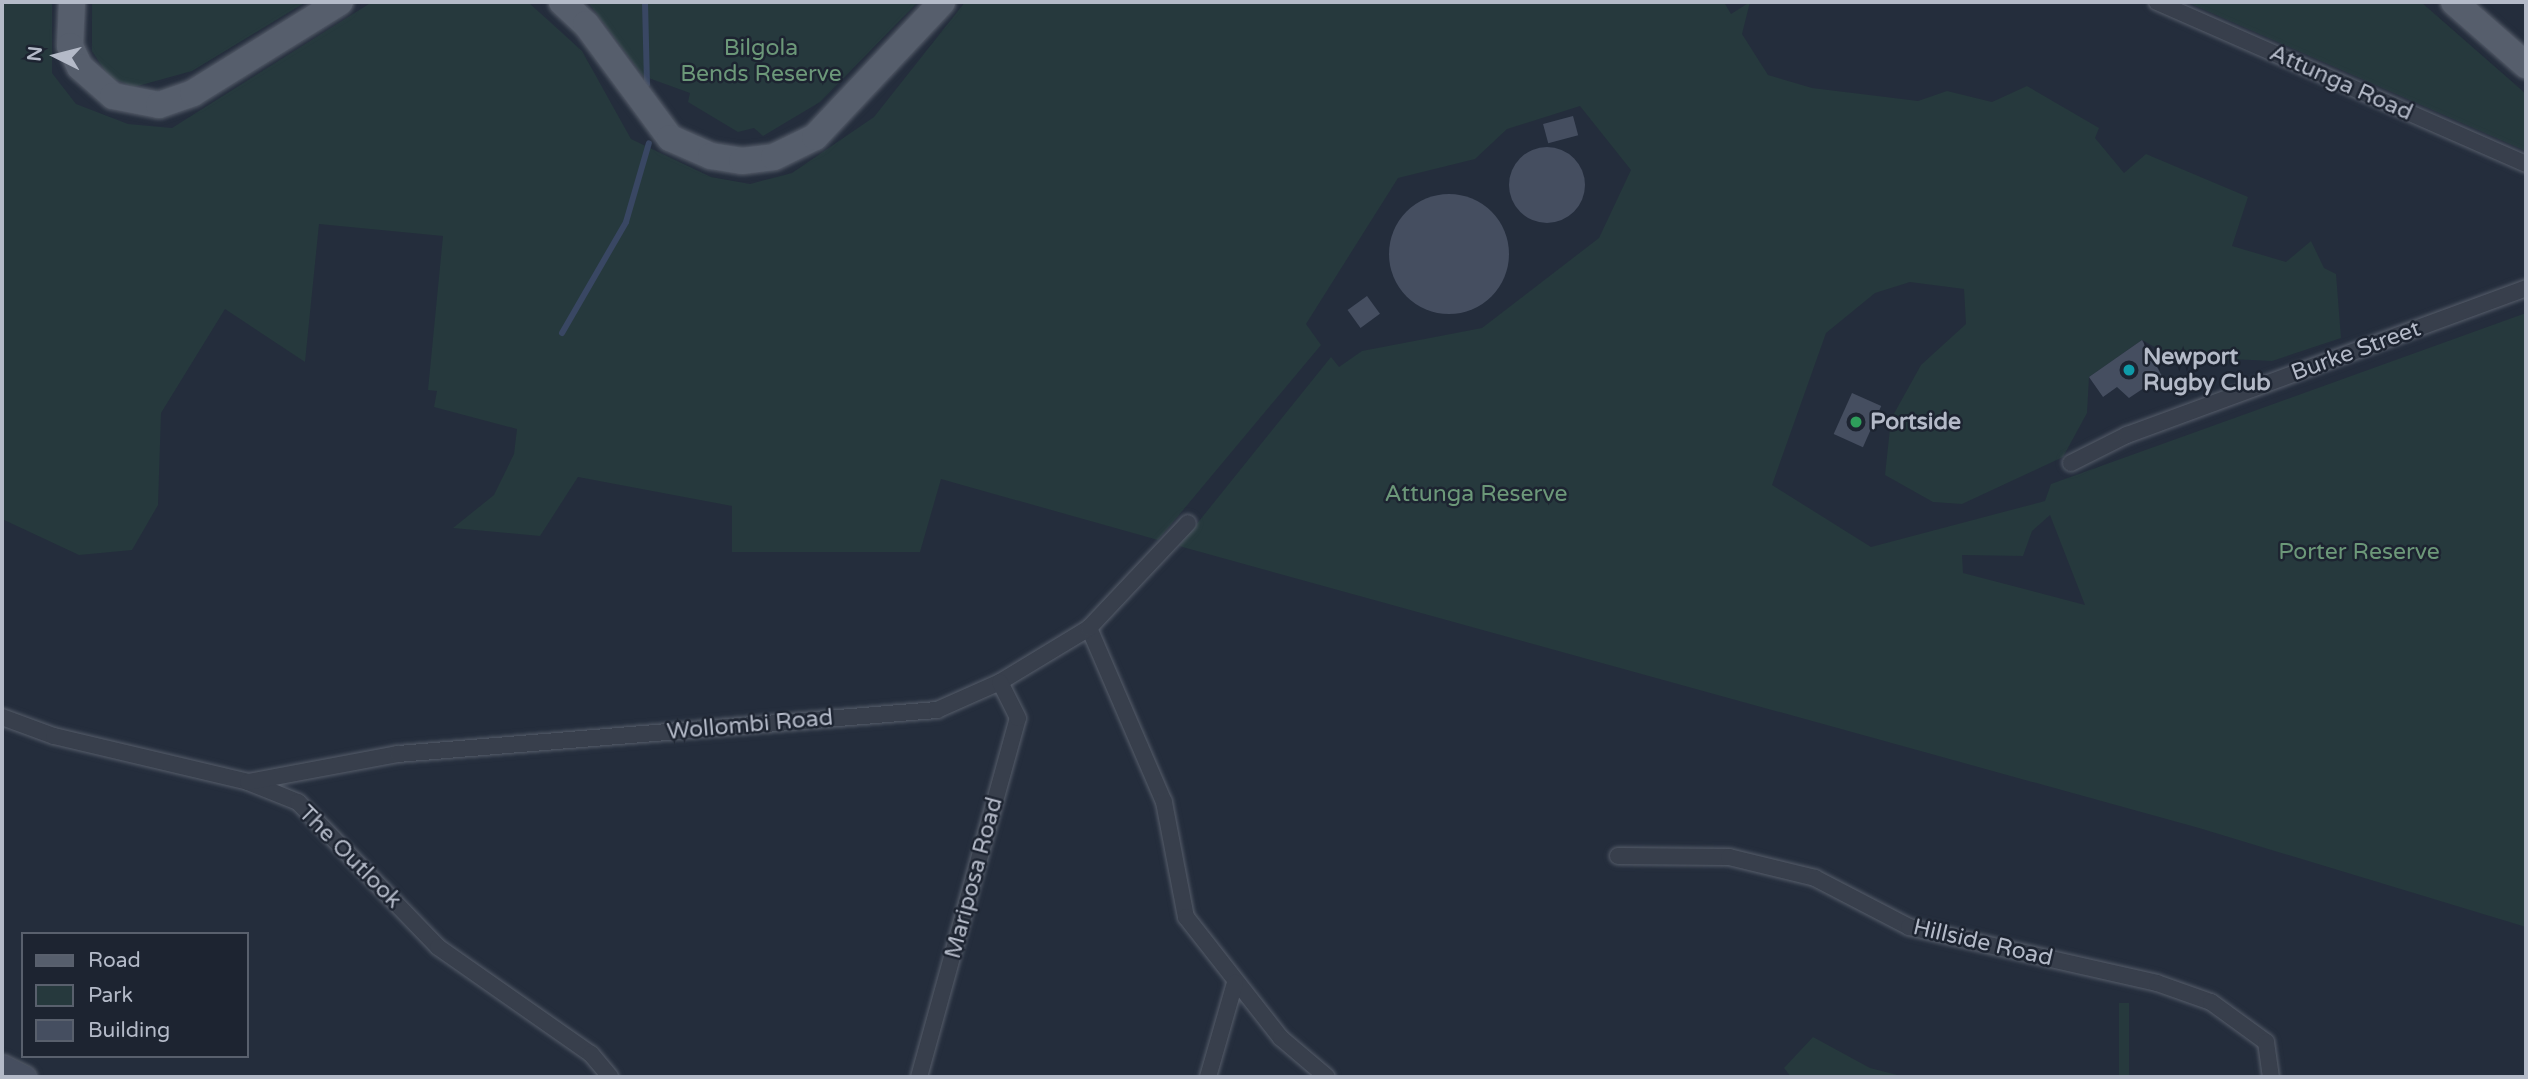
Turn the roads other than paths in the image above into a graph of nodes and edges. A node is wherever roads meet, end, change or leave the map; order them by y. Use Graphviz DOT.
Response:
graph roads {
  1 [pos="72,2"];
  2 [pos="341,2"];
  3 [pos="562,2"];
  4 [pos="942,2"];
  5 [pos="2157,2"];
  6 [pos="2454,2"];
  7 [pos="2526,65"];
  8 [pos="2526,164"];
  9 [pos="2526,288"];
  10 [pos="2071,463"];
  11 [pos="1188,523"];
  12 [pos="1088,628"];
  13 [pos="1000,682"];
  14 [pos="2,717"];
  15 [pos="248,782"];
  16 [pos="1618,856"];
  17 [pos="1235,983"];
  18 [pos="2,1066"];
  19 [pos="25,1077"];
  20 [pos="610,1077"];
  21 [pos="919,1077"];
  22 [pos="1208,1077"];
  23 [pos="1327,1077"];
  24 [pos="2271,1077"];
  1 -- 2 [label="main road"];
  3 -- 4 [label="main road"];
  5 -- 8 [label="street, Attunga Road"];
  6 -- 7 [label="main road"];
  9 -- 10 [label="street, Burke Street"];
  11 -- 12 [label="street, Wollombi Road"];
  12 -- 13 [label="street, Wollombi Road"];
  12 -- 17 [label="street"];
  13 -- 15 [label="street, Wollombi Road"];
  13 -- 21 [label="street, Mariposa Road"];
  14 -- 15 [label="street, The Outlook"];
  15 -- 20 [label="street, The Outlook"];
  16 -- 24 [label="street, Hillside Road"];
  17 -- 22 [label="street"];
  17 -- 23 [label="street"];
  18 -- 19 [label="street"];
}
